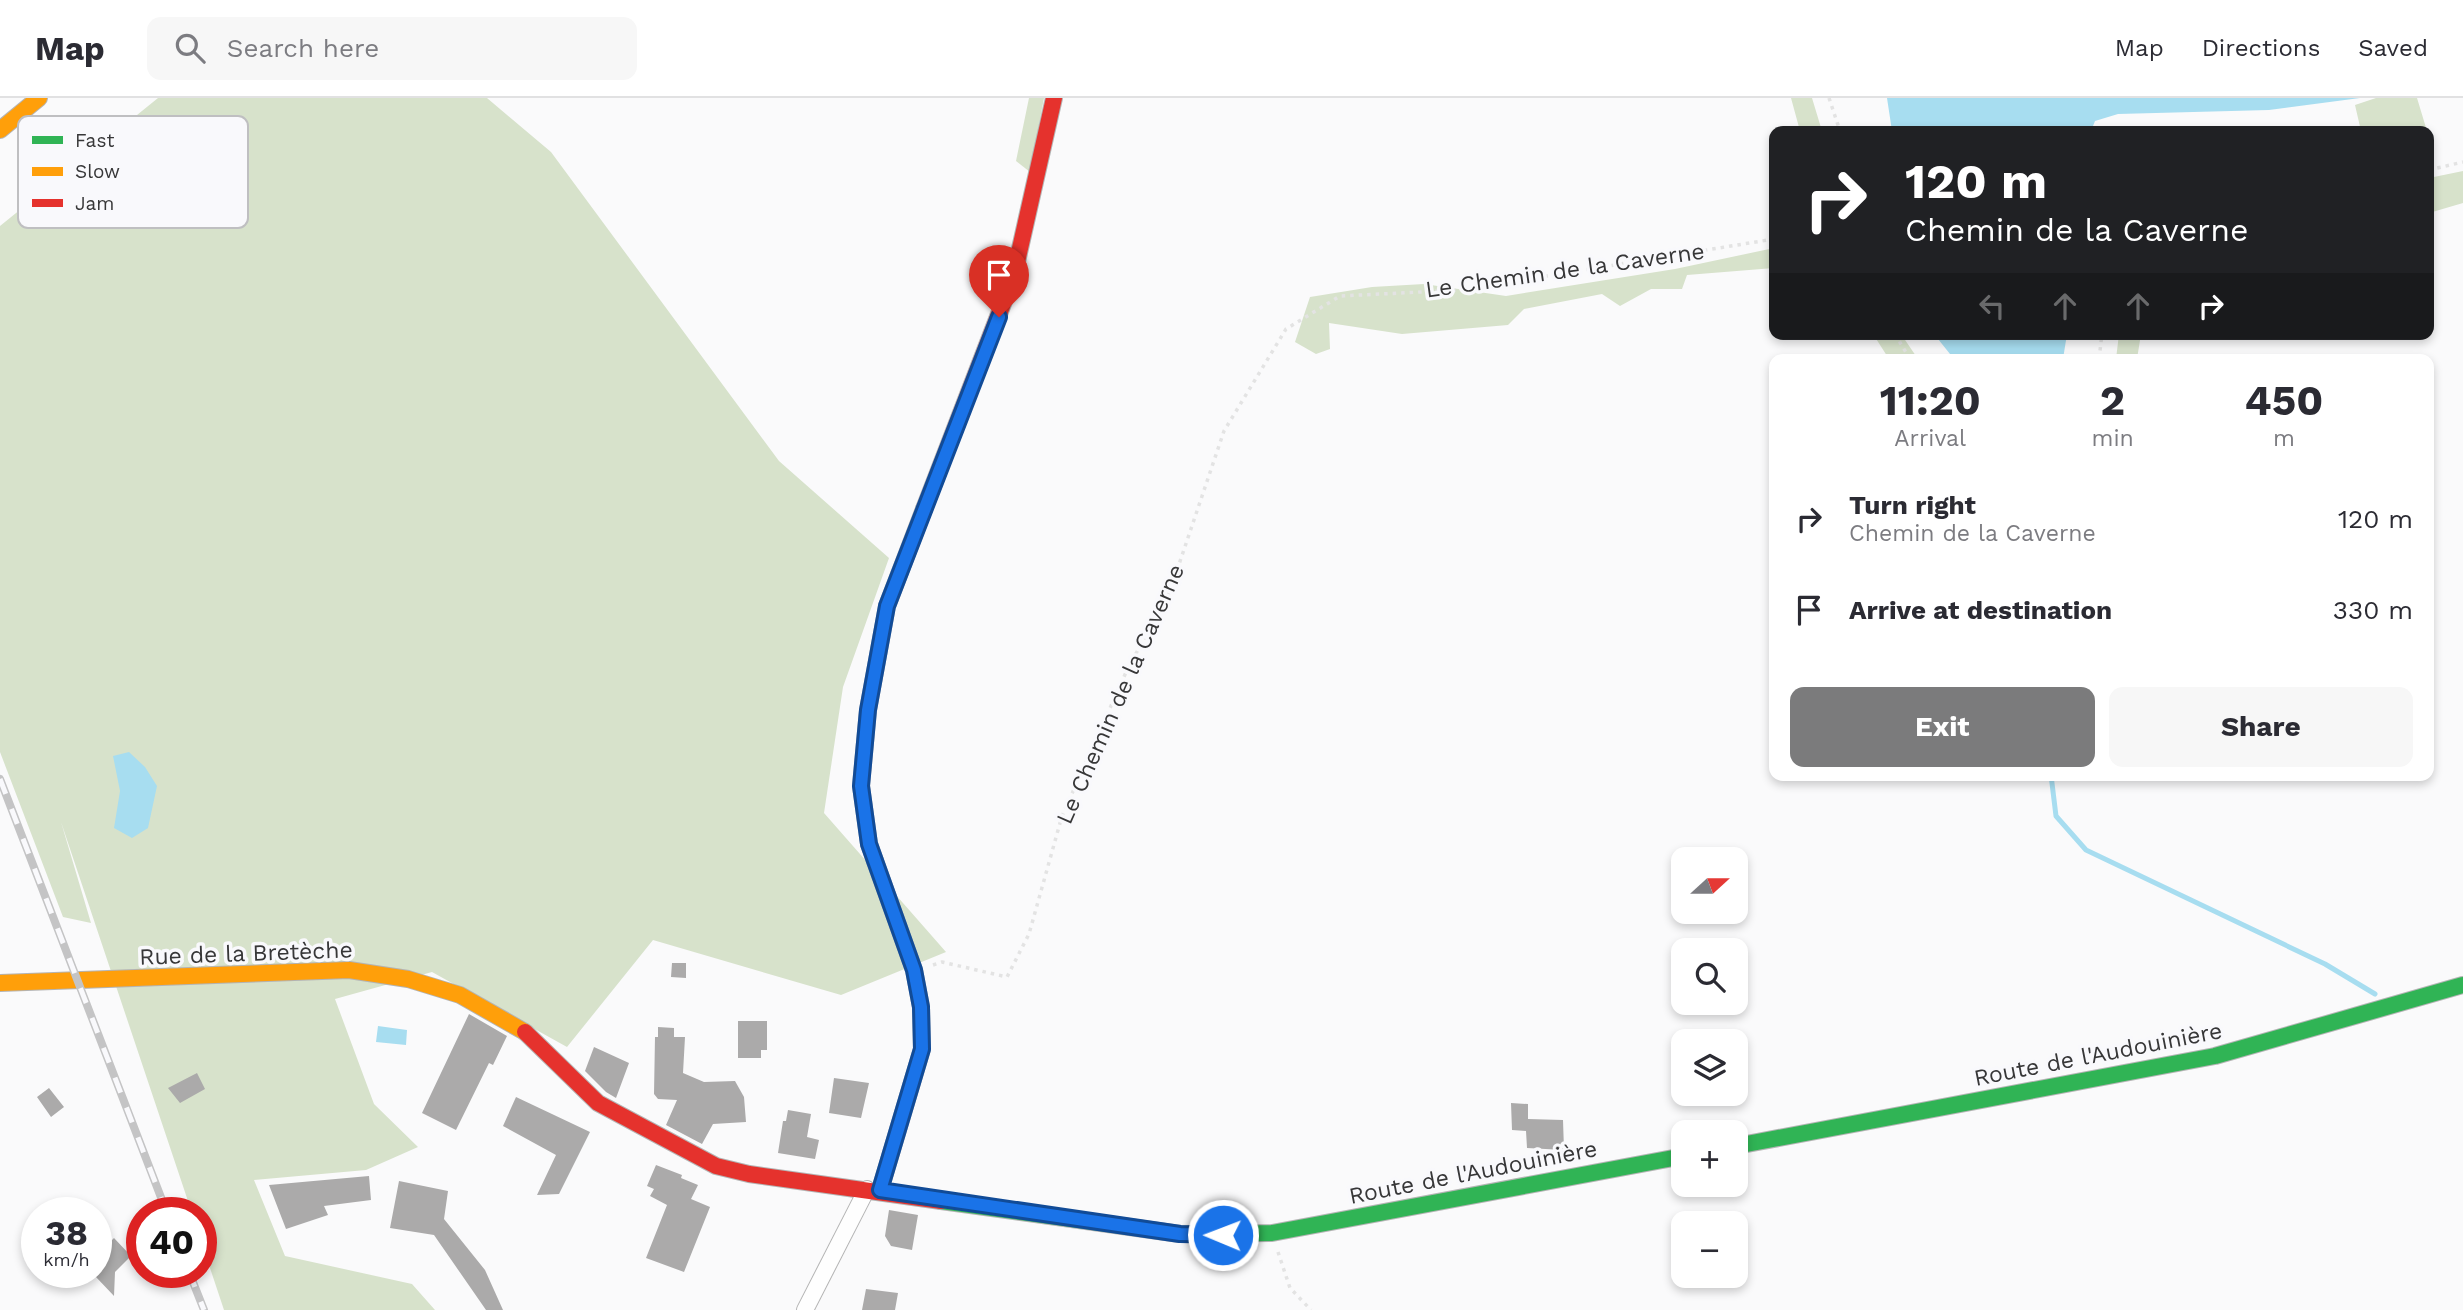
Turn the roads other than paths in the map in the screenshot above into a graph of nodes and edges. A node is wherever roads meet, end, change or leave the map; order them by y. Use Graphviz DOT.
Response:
graph roads {
  1 [pos="38,98"];
  2 [pos="1054,98"];
  3 [pos="0,130"];
  4 [pos="0,982"];
  5 [pos="2463,985"];
  6 [pos="1748,1144"];
  7 [pos="1671,1158"];
  8 [pos="874,1189"];
  9 [pos="1272,1233"];
  10 [pos="805,1310"];
  1 -- 3 [label="main road"];
  2 -- 8 [label="main road"];
  4 -- 8 [label="main road, Rue de la Bretèche"];
  5 -- 6 [label="main road, Route de l'Audouinière"];
  7 -- 9 [label="main road, Route de l'Audouinière"];
  8 -- 9 [label="main road, Rue de la Bretèche"];
  8 -- 10 [label="street"];
}
